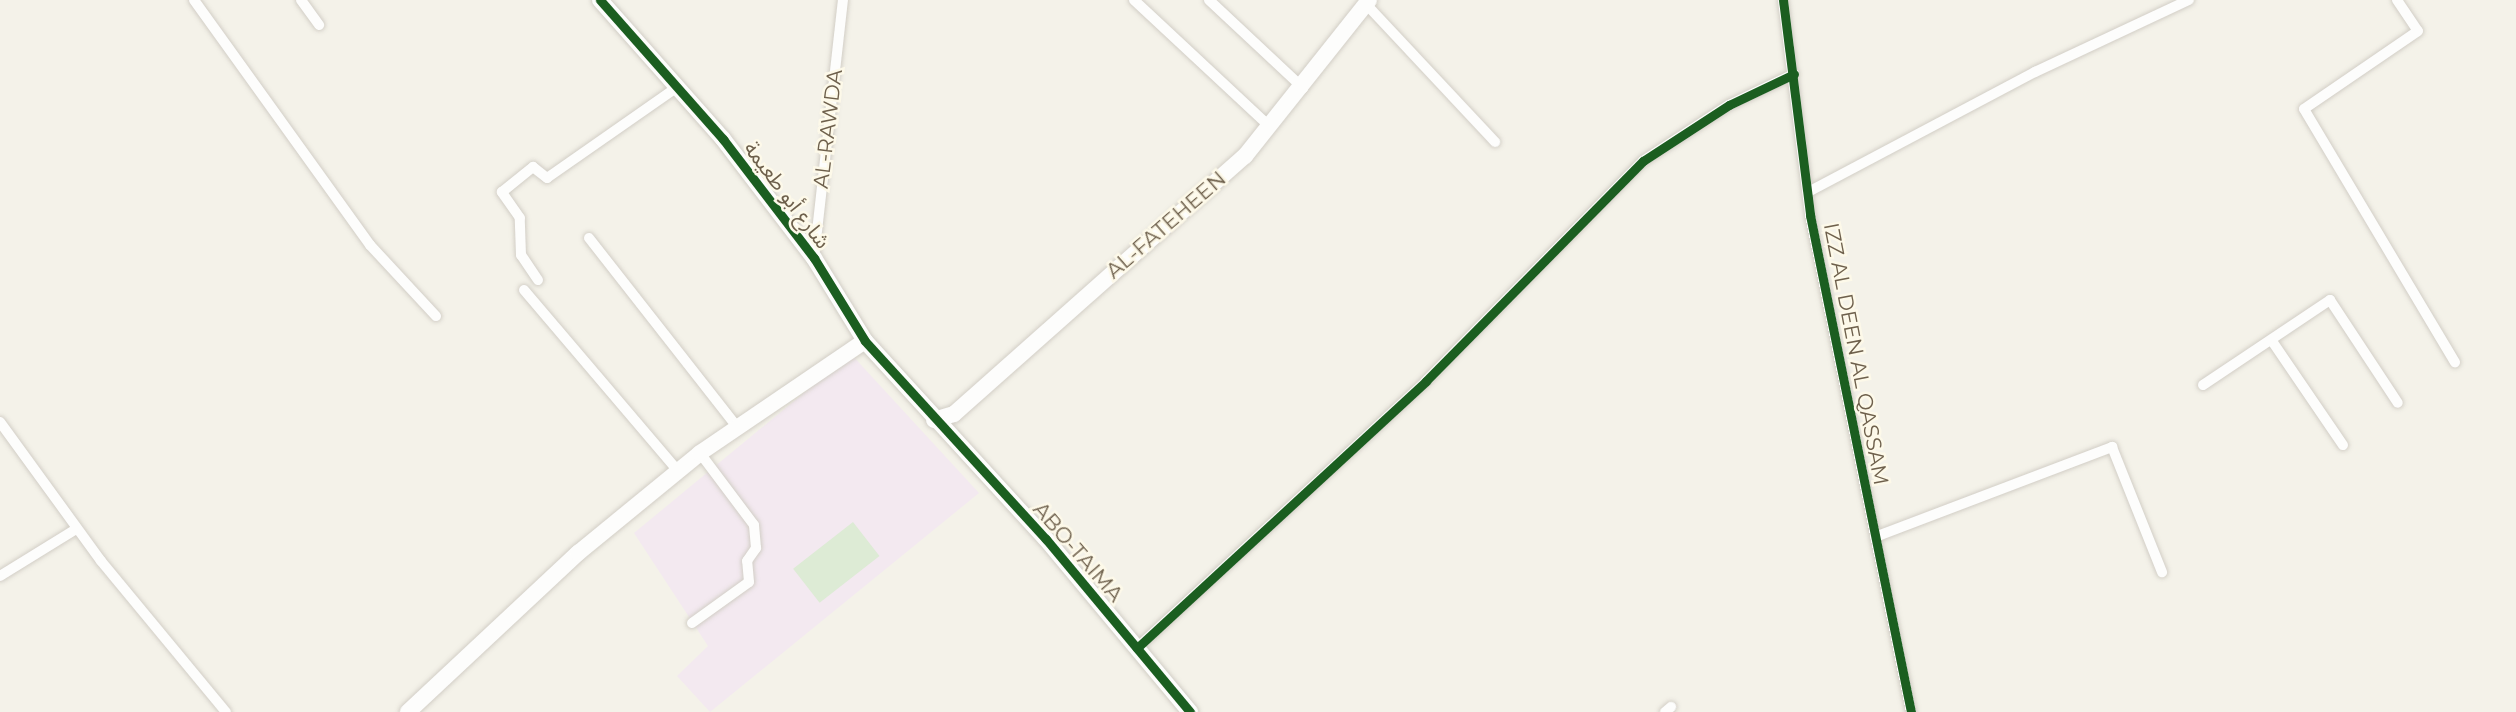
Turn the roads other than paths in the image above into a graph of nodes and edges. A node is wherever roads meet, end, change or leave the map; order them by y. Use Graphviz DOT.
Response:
graph roads {
  1 [pos="194,0"];
  2 [pos="301,0"];
  3 [pos="600,0"];
  4 [pos="843,0"];
  5 [pos="1133,0"];
  6 [pos="1209,0"];
  7 [pos="1783,0"];
  8 [pos="2189,0"];
  9 [pos="2397,0"];
  10 [pos="1368,2"];
  11 [pos="319,25"];
  12 [pos="1794,74"];
  13 [pos="676,88"];
  14 [pos="1303,88"];
  15 [pos="1270,127"];
  16 [pos="1495,142"];
  17 [pos="1810,191"];
  18 [pos="589,238"];
  19 [pos="814,258"];
  20 [pos="538,280"];
  21 [pos="524,290"];
  22 [pos="436,316"];
  23 [pos="865,341"];
  24 [pos="2272,341"];
  25 [pos="2455,362"];
  26 [pos="2203,385"];
  27 [pos="2398,403"];
  28 [pos="934,420"];
  29 [pos="0,422"];
  30 [pos="737,427"];
  31 [pos="2343,445"];
  32 [pos="700,453"];
  33 [pos="679,472"];
  34 [pos="76,529"];
  35 [pos="1875,537"];
  36 [pos="2162,572"];
  37 [pos="0,576"];
  38 [pos="692,623"];
  39 [pos="1137,648"];
  40 [pos="226,712"];
  41 [pos="408,712"];
  42 [pos="1190,712"];
  43 [pos="1911,712"];
  1 -- 22 [label="street"];
  2 -- 11 [label="street"];
  3 -- 13 [label="street, شارع أبو طعيمة"];
  4 -- 19 [label="street, AL-RAWDA"];
  5 -- 15 [label="street"];
  6 -- 14 [label="street"];
  7 -- 12 [label="street, IZZ AL DEEN AL QASSAM"];
  8 -- 17 [label="street"];
  9 -- 25 [label="street"];
  10 -- 14 [label="street, AL-FATEHEEN"];
  10 -- 16 [label="street"];
  12 -- 17 [label="street, IZZ AL DEEN AL QASSAM"];
  12 -- 39 [label="street"];
  13 -- 19 [label="street, شارع أبو طعيمة"];
  13 -- 20 [label="street"];
  14 -- 15 [label="street, AL-FATEHEEN"];
  15 -- 28 [label="street, AL-FATEHEEN"];
  17 -- 35 [label="street, IZZ AL DEEN AL QASSAM"];
  18 -- 30 [label="street"];
  19 -- 23 [label="street, شارع أبو طعيمة"];
  21 -- 33 [label="street"];
  23 -- 28 [label="street, شارع أبو طعيمة"];
  23 -- 30 [label="street"];
  24 -- 26 [label="street"];
  24 -- 27 [label="street"];
  24 -- 31 [label="street"];
  28 -- 39 [label="street, ABO-TAIMA"];
  29 -- 34 [label="street"];
  30 -- 32 [label="street"];
  32 -- 33 [label="street"];
  32 -- 38 [label="street"];
  33 -- 41 [label="street"];
  34 -- 37 [label="street"];
  34 -- 40 [label="street"];
  35 -- 36 [label="street"];
  35 -- 43 [label="street, IZZ AL DEEN AL QASSAM"];
  39 -- 42 [label="street, ABO-TAIMA"];
}
